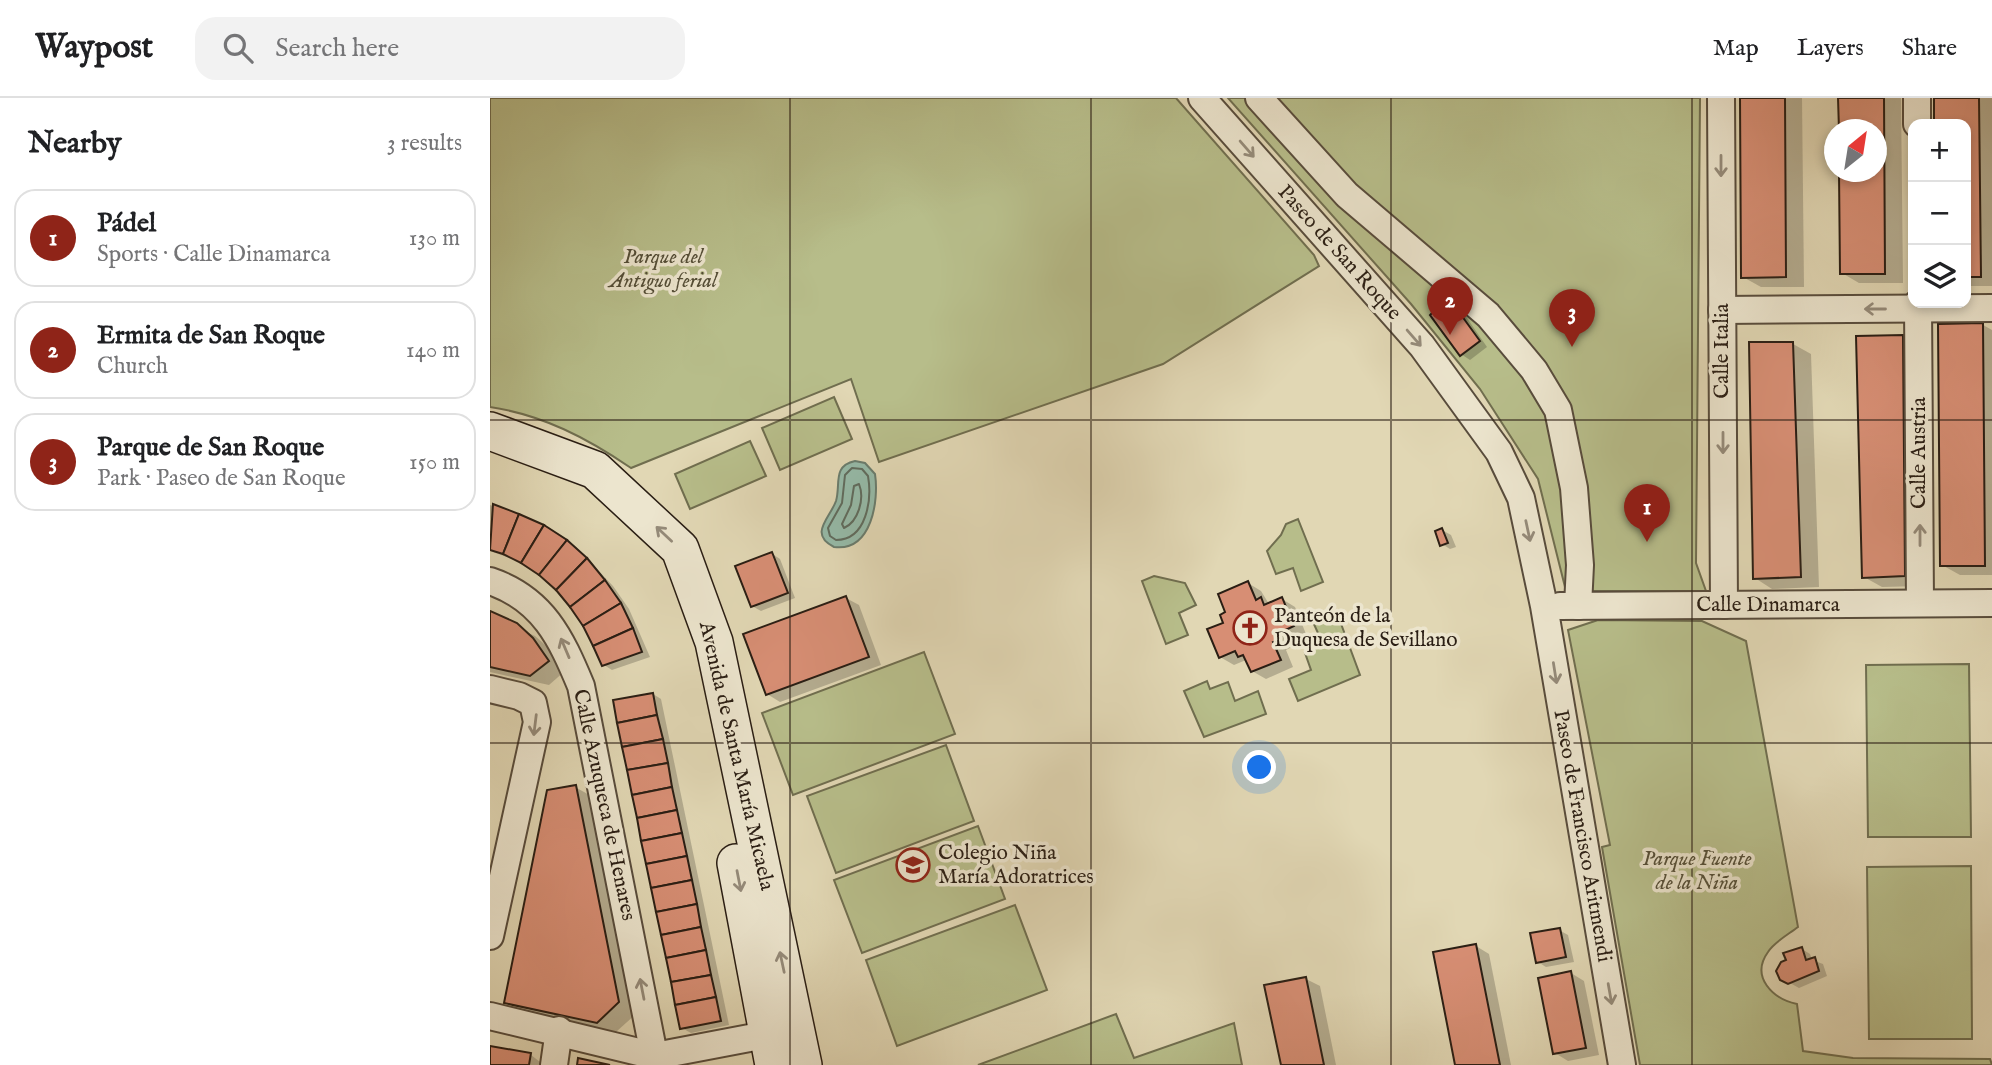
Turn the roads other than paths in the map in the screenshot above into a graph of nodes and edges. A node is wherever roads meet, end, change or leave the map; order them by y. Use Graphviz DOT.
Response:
graph roads {
  1 [pos="1202,98"];
  2 [pos="1259,98"];
  3 [pos="1721,98"];
  4 [pos="1917,98"];
  5 [pos="1917,119"];
  6 [pos="1908,306"];
  7 [pos="1971,307"];
  8 [pos="1918,308"];
  9 [pos="1992,308"];
  10 [pos="1722,310"];
  11 [pos="490,431"];
  12 [pos="490,454"];
  13 [pos="490,581"];
  14 [pos="1920,603"];
  15 [pos="1992,603"];
  16 [pos="1724,605"];
  17 [pos="1544,606"];
  18 [pos="1578,606"];
  19 [pos="490,689"];
  20 [pos="496,875"];
  21 [pos="490,936"];
  22 [pos="490,1016"];
  23 [pos="559,1030"];
  24 [pos="780,1043"];
  25 [pos="656,1060"];
  26 [pos="554,1065"];
  27 [pos="803,1065"];
  28 [pos="1622,1065"];
  1 -- 17 [label="street, Paseo de San Roque, one-way"];
  2 -- 18 [label="street"];
  3 -- 10 [label="street, Calle Italia, one-way"];
  4 -- 5 [label="street"];
  6 -- 10 [label="street, one-way"];
  7 -- 9 [label="street"];
  14 -- 8 [label="street, Calle Austria, one-way"];
  10 -- 16 [label="street, Calle Italia, one-way"];
  24 -- 11 [label="street, Avenida de Santa María Micaela, one-way"];
  12 -- 24 [label="street, Avenida de Santa María Micaela, one-way"];
  25 -- 13 [label="street, Calle Azuqueca de Henares, one-way"];
  14 -- 15 [label="street, Calle Dinamarca"];
  14 -- 16 [label="street, Calle Dinamarca"];
  16 -- 18 [label="street, Calle Dinamarca"];
  17 -- 18 [label="street, Calle Dinamarca"];
  17 -- 28 [label="street, Paseo de Francisco Aritmendi, one-way"];
  19 -- 20 [label="street, one-way"];
  20 -- 21 [label="street"];
  22 -- 23 [label="street"];
  23 -- 25 [label="street"];
  23 -- 26 [label="street"];
  24 -- 25 [label="street"];
  24 -- 27 [label="street, Avenida de Santa María Micaela"];
}
